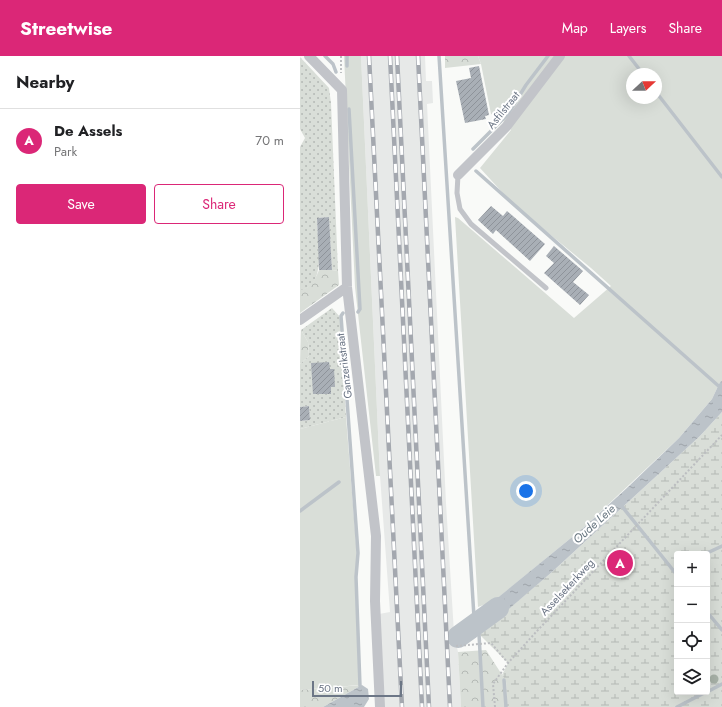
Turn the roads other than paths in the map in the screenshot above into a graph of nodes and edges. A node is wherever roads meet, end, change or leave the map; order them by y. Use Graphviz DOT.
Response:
graph roads {
  1 [pos="309,56"];
  2 [pos="560,56"];
  3 [pos="458,175"];
  4 [pos="347,287"];
  5 [pos="546,288"];
  6 [pos="300,320"];
  7 [pos="380,707"];
  1 -- 4 [label="street, Ganzerikstraat"];
  2 -- 3 [label="street, Asfilstraat"];
  3 -- 5 [label="lane"];
  4 -- 6 [label="street"];
  4 -- 7 [label="street, Ganzerikstraat"];
}
